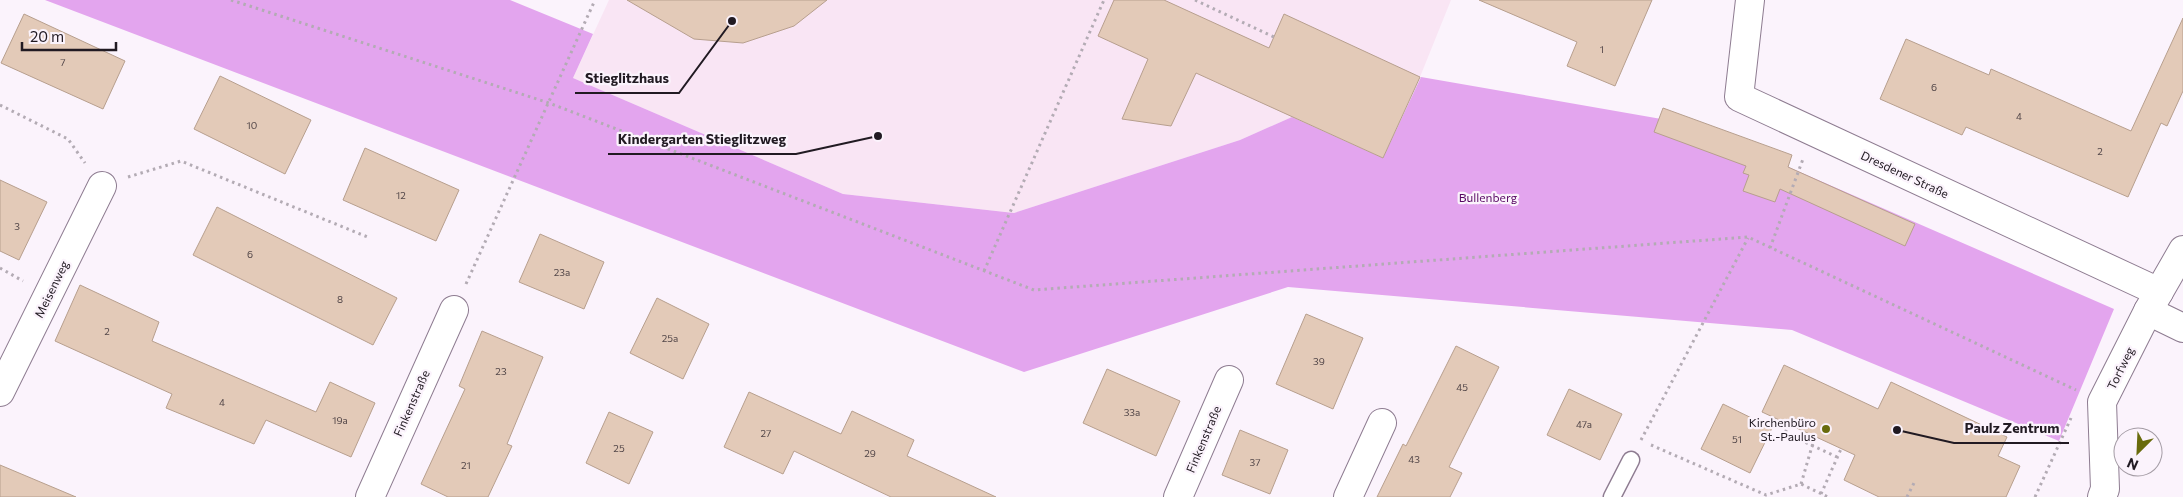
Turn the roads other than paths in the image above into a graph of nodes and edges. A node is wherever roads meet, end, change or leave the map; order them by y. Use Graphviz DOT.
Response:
graph roads {
  1 [pos="1750,0"];
  2 [pos="102,186"];
  3 [pos="2183,250"];
  4 [pos="2153,301"];
  5 [pos="454,310"];
  6 [pos="2183,328"];
  7 [pos="1228,380"];
  8 [pos="0,392"];
  9 [pos="1382,423"];
  10 [pos="1631,460"];
  11 [pos="370,497"];
  12 [pos="1178,497"];
  13 [pos="1348,497"];
  14 [pos="1612,497"];
  15 [pos="2102,497"];
  1 -- 4 [label="street, Dresdener Straße"];
  2 -- 8 [label="street, Meisenweg"];
  3 -- 4 [label="street, Torfweg"];
  4 -- 6 [label="street, Dresdener Straße"];
  4 -- 15 [label="street, Torfweg"];
  5 -- 11 [label="street, Finkenstraße"];
  7 -- 12 [label="street, Finkenstraße"];
  9 -- 13 [label="street"];
  10 -- 14 [label="lane"];
}
